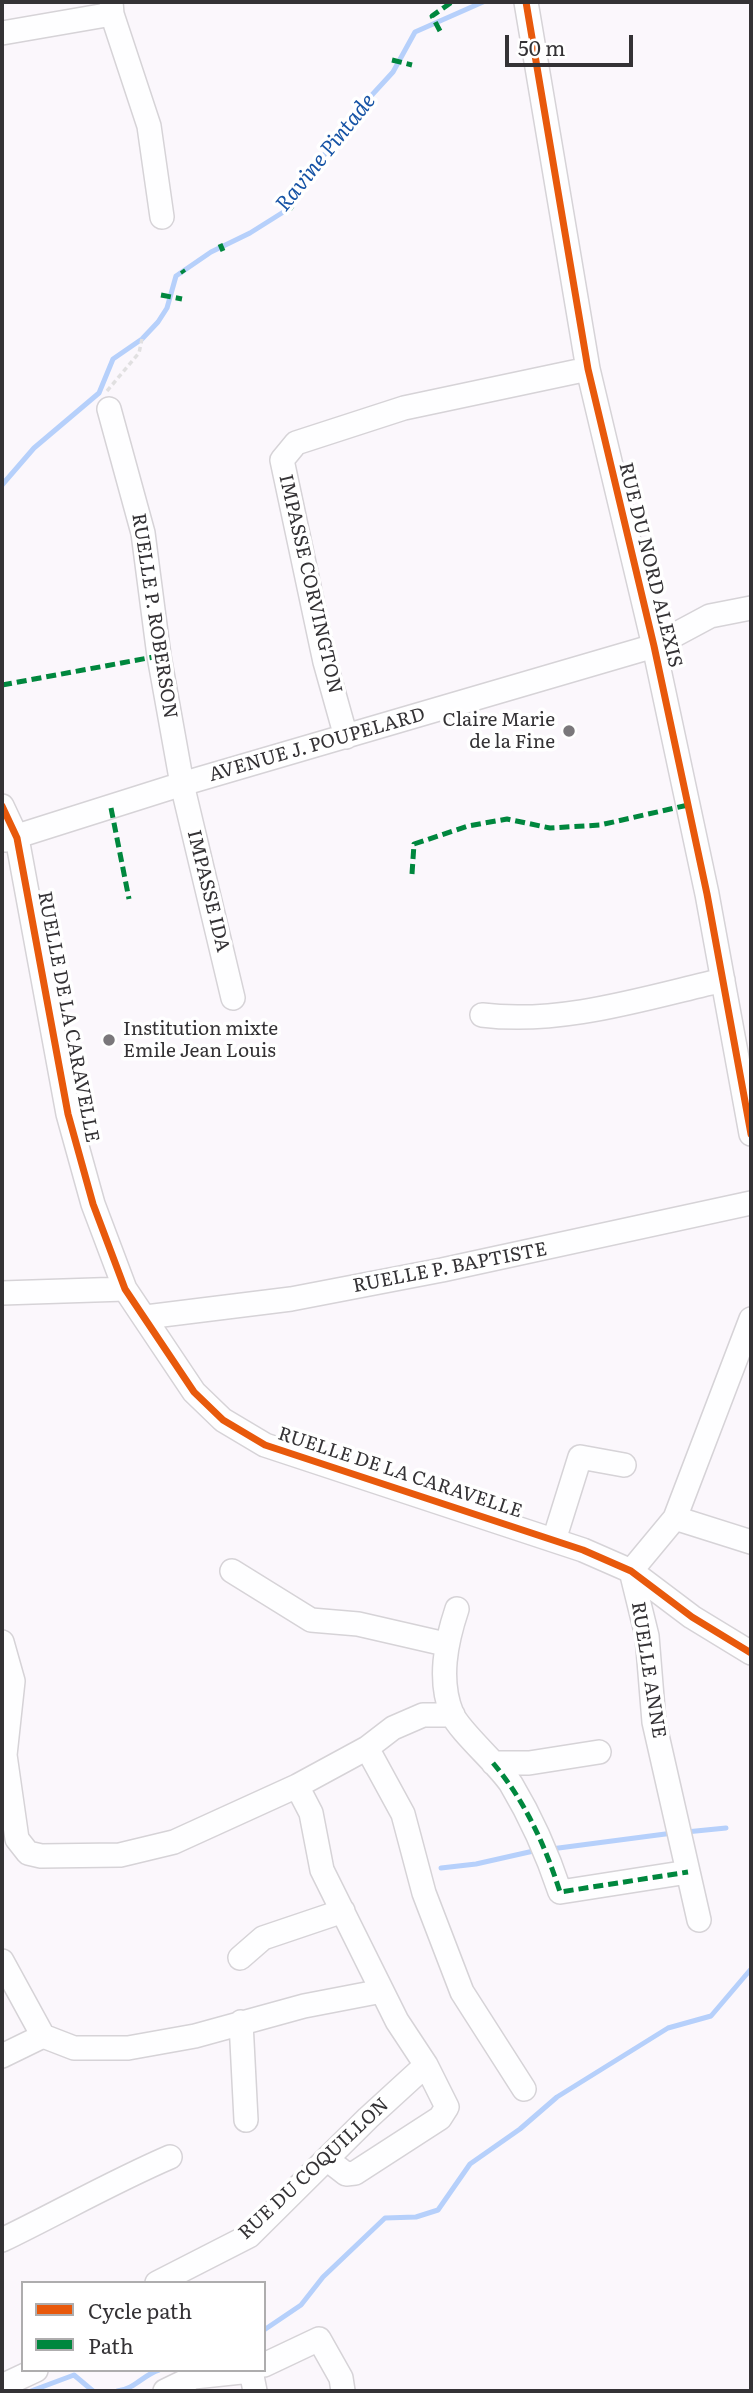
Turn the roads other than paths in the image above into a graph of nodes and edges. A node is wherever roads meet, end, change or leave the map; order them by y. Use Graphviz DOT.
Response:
graph roads {
  1 [pos="527,7"];
  2 [pos="112,8"];
  3 [pos="2,33"];
  4 [pos="162,217"];
  5 [pos="588,369"];
  6 [pos="109,409"];
  7 [pos="751,608"];
  8 [pos="654,646"];
  9 [pos="346,737"];
  10 [pos="182,784"];
  11 [pos="2,806"];
  12 [pos="10,839"];
  13 [pos="723,981"];
  14 [pos="233,998"];
  15 [pos="482,1015"];
  16 [pos="751,1134"];
  17 [pos="751,1203"];
  18 [pos="125,1289"];
  19 [pos="2,1293"];
  20 [pos="146,1317"];
  21 [pos="749,1329"];
  22 [pos="624,1465"];
  23 [pos="675,1518"];
  24 [pos="554,1540"];
  25 [pos="751,1542"];
  26 [pos="232,1571"];
  27 [pos="631,1571"];
  28 [pos="457,1609"];
  29 [pos="2,1642"];
  30 [pos="445,1644"];
  31 [pos="751,1653"];
  32 [pos="453,1715"];
  33 [pos="368,1748"];
  34 [pos="599,1752"];
  35 [pos="4,1755"];
  36 [pos="493,1763"];
  37 [pos="297,1786"];
  38 [pos="688,1872"];
  39 [pos="343,1911"];
  40 [pos="699,1920"];
  41 [pos="240,1958"];
  42 [pos="2,1961"];
  43 [pos="382,1991"];
  44 [pos="241,2022"];
  45 [pos="43,2036"];
  46 [pos="2,2056"];
  47 [pos="426,2065"];
  48 [pos="524,2089"];
  49 [pos="246,2120"];
  50 [pos="170,2157"];
  51 [pos="328,2160"];
  52 [pos="2,2241"];
  53 [pos="162,2281"];
  54 [pos="266,2364"];
  55 [pos="32,2372"];
  56 [pos="242,2372"];
  57 [pos="251,2372"];
  58 [pos="2,2386"];
  59 [pos="164,2391"];
  60 [pos="255,2391"];
  61 [pos="343,2391"];
  1 -- 5 [label="street, RUE DU NORD ALEXIS"];
  2 -- 3 [label="street"];
  2 -- 4 [label="street"];
  5 -- 8 [label="street, RUE DU NORD ALEXIS"];
  5 -- 9 [label="street, IMPASSE CORVINGTON"];
  6 -- 10 [label="street, RUELLE P. ROBERSON"];
  7 -- 8 [label="street, AVENUE J. POUPELARD"];
  8 -- 9 [label="street, AVENUE J. POUPELARD"];
  8 -- 13 [label="street, RUE DU NORD ALEXIS"];
  9 -- 10 [label="street, AVENUE J. POUPELARD"];
  10 -- 12 [label="street, AVENUE J. POUPELARD"];
  10 -- 14 [label="street, IMPASSE IDA"];
  11 -- 12 [label="street, RUELLE DE LA CARAVELLE"];
  12 -- 18 [label="street, RUELLE DE LA CARAVELLE"];
  13 -- 15 [label="street"];
  13 -- 16 [label="street, RUE DU NORD ALEXIS"];
  17 -- 20 [label="street, RUELLE P. BAPTISTE"];
  18 -- 19 [label="street"];
  18 -- 20 [label="street, RUELLE DE LA CARAVELLE"];
  20 -- 24 [label="street, RUELLE DE LA CARAVELLE"];
  21 -- 23 [label="street"];
  22 -- 24 [label="street"];
  23 -- 25 [label="street"];
  23 -- 27 [label="street"];
  24 -- 27 [label="street, RUELLE DE LA CARAVELLE"];
  26 -- 30 [label="street"];
  27 -- 31 [label="street, RUELLE DE LA CARAVELLE"];
  27 -- 38 [label="street, RUELLE ANNE"];
  28 -- 30 [label="street"];
  29 -- 35 [label="street"];
  30 -- 32 [label="street"];
  32 -- 33 [label="street"];
  32 -- 36 [label="street"];
  33 -- 37 [label="street"];
  33 -- 48 [label="street"];
  34 -- 36 [label="street"];
  35 -- 37 [label="street"];
  36 -- 38 [label="street"];
  37 -- 39 [label="street"];
  38 -- 40 [label="street, RUELLE ANNE"];
  39 -- 41 [label="street"];
  39 -- 43 [label="street"];
  42 -- 45 [label="street"];
  43 -- 44 [label="street"];
  43 -- 47 [label="street"];
  44 -- 45 [label="street"];
  44 -- 49 [label="street"];
  45 -- 46 [label="street"];
  47 -- 51 [label="street, RUE DU COQUILLON"];
  47 -- 51 [label="street"];
  50 -- 52 [label="street"];
  51 -- 53 [label="street, RUE DU COQUILLON"];
  54 -- 61 [label="street"];
  55 -- 58 [label="street"];
  56 -- 59 [label="street"];
  57 -- 60 [label="street"];
}
